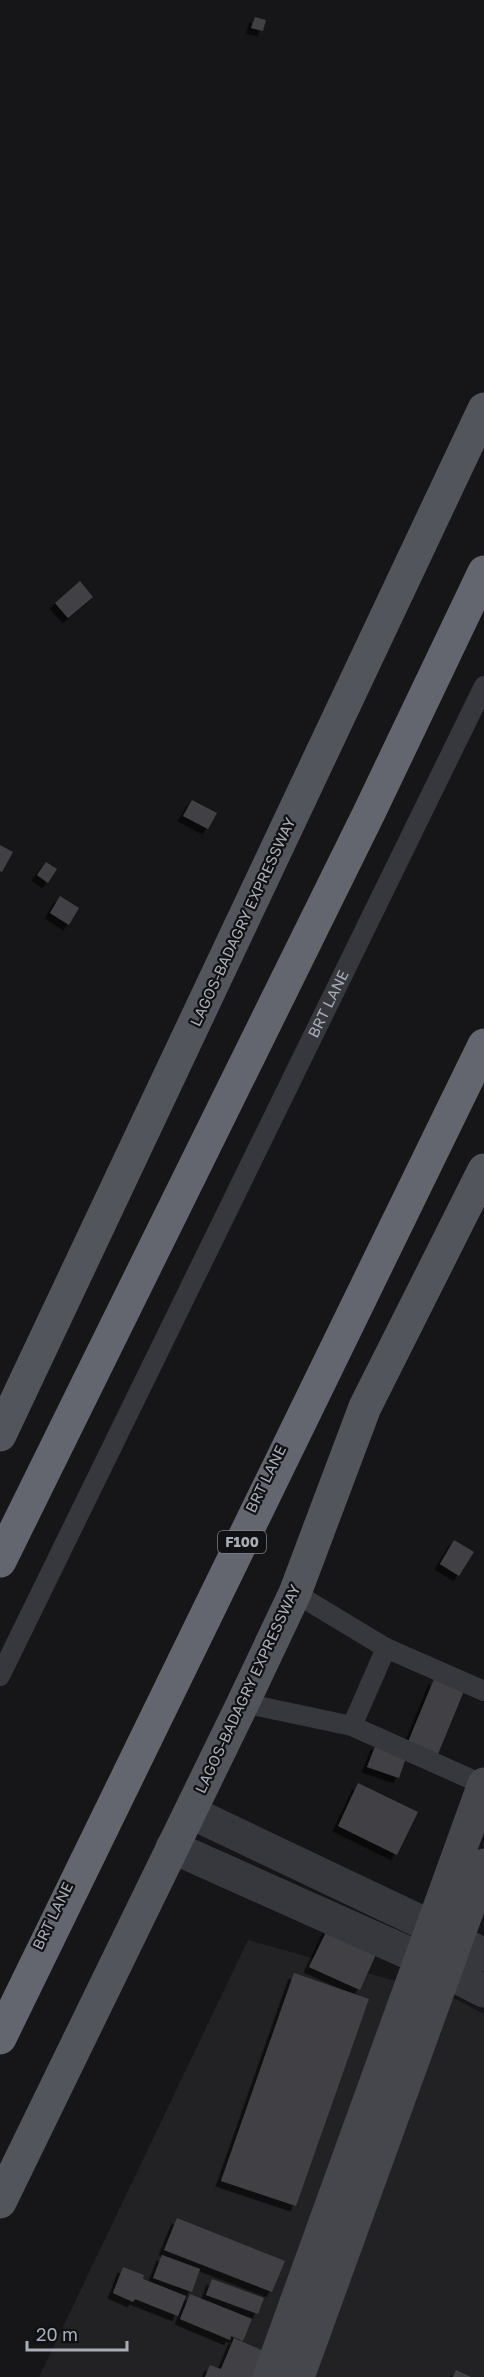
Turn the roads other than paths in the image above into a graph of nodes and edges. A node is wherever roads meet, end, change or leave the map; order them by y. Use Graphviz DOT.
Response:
graph roads {
  1 [pos="484,409"];
  2 [pos="484,546"];
  3 [pos="484,572"];
  4 [pos="484,686"];
  5 [pos="369,813"];
  6 [pos="484,1032"];
  7 [pos="484,1045"];
  8 [pos="484,1170"];
  9 [pos="0,1435"];
  10 [pos="0,1561"];
  11 [pos="294,1593"];
  12 [pos="386,1648"];
  13 [pos="0,1676"];
  14 [pos="484,1690"];
  15 [pos="243,1703"];
  16 [pos="352,1726"];
  17 [pos="484,1785"];
  18 [pos="190,1812"];
  19 [pos="172,1847"];
  20 [pos="484,1865"];
  21 [pos="458,1942"];
  22 [pos="434,1966"];
  23 [pos="484,1991"];
  24 [pos="0,2024"];
  25 [pos="0,2038"];
  26 [pos="0,2202"];
  27 [pos="268,2377"];
  28 [pos="298,2377"];
  1 -- 9 [label="main road, LAGOS-BADAGRY EXPRESSWAY"];
  2 -- 5 [label="highway"];
  3 -- 5 [label="highway"];
  4 -- 13 [label="lane, BRT LANE"];
  5 -- 10 [label="highway"];
  6 -- 24 [label="lane, BRT LANE"];
  7 -- 25 [label="highway, F100"];
  8 -- 11 [label="main road, LAGOS-BADAGRY EXPRESSWAY"];
  11 -- 12 [label="lane"];
  11 -- 15 [label="main road, LAGOS-BADAGRY EXPRESSWAY"];
  12 -- 14 [label="lane"];
  12 -- 16 [label="lane"];
  15 -- 16 [label="lane"];
  15 -- 18 [label="main road, LAGOS-BADAGRY EXPRESSWAY"];
  16 -- 17 [label="lane"];
  17 -- 21 [label="main road"];
  18 -- 19 [label="main road, LAGOS-BADAGRY EXPRESSWAY"];
  18 -- 21 [label="street"];
  19 -- 22 [label="street"];
  19 -- 26 [label="main road, LAGOS-BADAGRY EXPRESSWAY"];
  20 -- 21 [label="main road"];
  21 -- 22 [label="main road"];
  22 -- 23 [label="street"];
  22 -- 27 [label="main road"];
  22 -- 28 [label="main road"];
}
